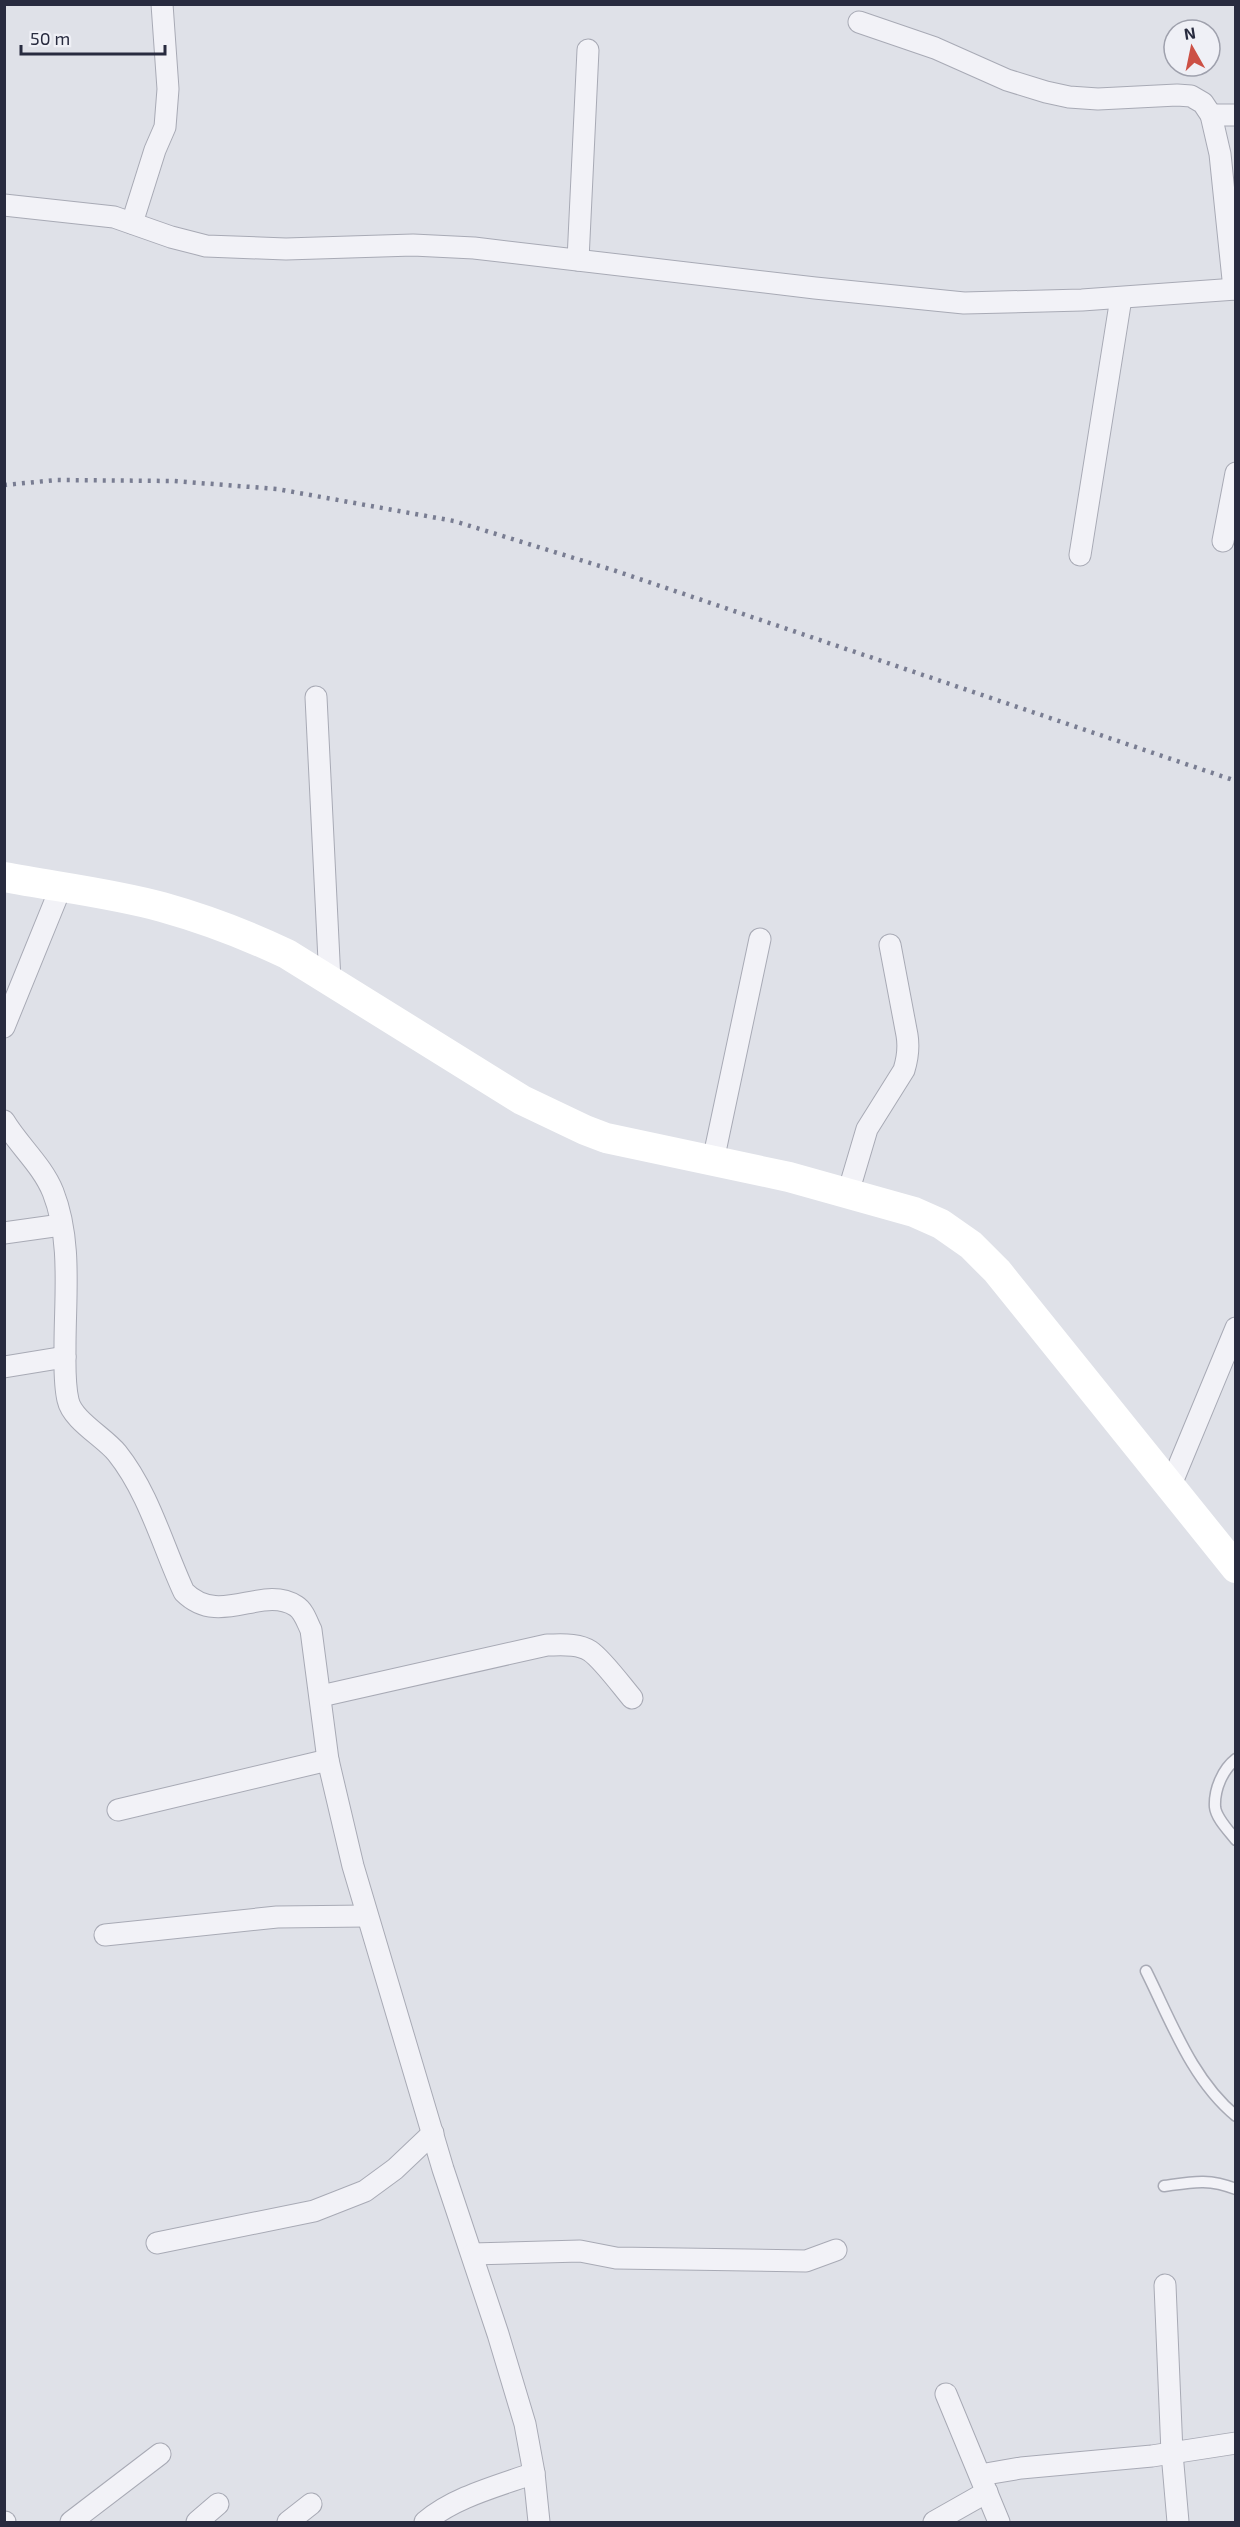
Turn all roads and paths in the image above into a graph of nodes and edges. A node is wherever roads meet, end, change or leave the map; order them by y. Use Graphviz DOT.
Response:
graph roads {
  1 [pos="162,4"];
  2 [pos="859,22"];
  3 [pos="588,50"];
  4 [pos="1211,115"];
  5 [pos="1236,115"];
  6 [pos="4,205"];
  7 [pos="123,220"];
  8 [pos="578,260"];
  9 [pos="1235,289"];
  10 [pos="1121,298"];
  11 [pos="1236,473"];
  12 [pos="1222,540"];
  13 [pos="1080,555"];
  14 [pos="316,697"];
  15 [pos="4,877"];
  16 [pos="61,886"];
  17 [pos="760,939"];
  18 [pos="890,945"];
  19 [pos="330,981"];
  20 [pos="4,1027"];
  21 [pos="4,1121"];
  22 [pos="713,1161"];
  23 [pos="848,1193"];
  24 [pos="61,1225"];
  25 [pos="4,1233"];
  26 [pos="1236,1328"];
  27 [pos="65,1357"];
  28 [pos="4,1367"];
  29 [pos="1170,1487"];
  30 [pos="1236,1568"];
  31 [pos="321,1696"];
  32 [pos="632,1698"];
  33 [pos="1236,1759"];
  34 [pos="328,1760"];
  35 [pos="118,1809"];
  36 [pos="1236,1840"];
  37 [pos="367,1916"];
  38 [pos="105,1935"];
  39 [pos="1146,1971"];
  40 [pos="1236,2116"];
  41 [pos="432,2133"];
  42 [pos="1164,2186"];
  43 [pos="1236,2188"];
  44 [pos="157,2243"];
  45 [pos="836,2250"];
  46 [pos="472,2254"];
  47 [pos="1165,2285"];
  48 [pos="946,2394"];
  49 [pos="1236,2443"];
  50 [pos="1172,2453"];
  51 [pos="160,2454"];
  52 [pos="534,2473"];
  53 [pos="983,2484"];
  54 [pos="218,2504"];
  55 [pos="311,2504"];
  56 [pos="71,2523"];
  57 [pos="196,2523"];
  58 [pos="288,2523"];
  59 [pos="425,2523"];
  60 [pos="539,2523"];
  61 [pos="934,2523"];
  62 [pos="999,2523"];
  63 [pos="1178,2523"];
  1 -- 7 [label="street"];
  2 -- 4 [label="street"];
  3 -- 8 [label="street"];
  4 -- 5 [label="street"];
  4 -- 9 [label="street"];
  6 -- 7 [label="street"];
  7 -- 8 [label="street"];
  8 -- 10 [label="street"];
  9 -- 10 [label="street"];
  10 -- 13 [label="street"];
  11 -- 12 [label="street"];
  14 -- 19 [label="street"];
  15 -- 16 [label="street"];
  16 -- 19 [label="street"];
  16 -- 20 [label="street"];
  17 -- 22 [label="street"];
  18 -- 23 [label="street"];
  19 -- 22 [label="street"];
  21 -- 24 [label="street"];
  22 -- 23 [label="street"];
  23 -- 29 [label="street"];
  24 -- 25 [label="street"];
  24 -- 27 [label="street"];
  26 -- 29 [label="street"];
  27 -- 28 [label="street"];
  27 -- 31 [label="street"];
  29 -- 30 [label="street"];
  31 -- 32 [label="street"];
  31 -- 34 [label="street"];
  33 -- 36 [label="lane"];
  34 -- 35 [label="street"];
  34 -- 37 [label="street"];
  37 -- 38 [label="street"];
  37 -- 41 [label="street"];
  39 -- 40 [label="lane"];
  41 -- 44 [label="street"];
  41 -- 46 [label="street"];
  42 -- 43 [label="lane"];
  45 -- 46 [label="street"];
  46 -- 52 [label="street"];
  47 -- 50 [label="street"];
  48 -- 53 [label="street"];
  49 -- 50 [label="street"];
  50 -- 53 [label="street"];
  50 -- 63 [label="street"];
  51 -- 56 [label="street"];
  52 -- 59 [label="street"];
  52 -- 60 [label="street"];
  53 -- 61 [label="street"];
  53 -- 62 [label="street"];
  54 -- 57 [label="street"];
  55 -- 58 [label="street"];
}
